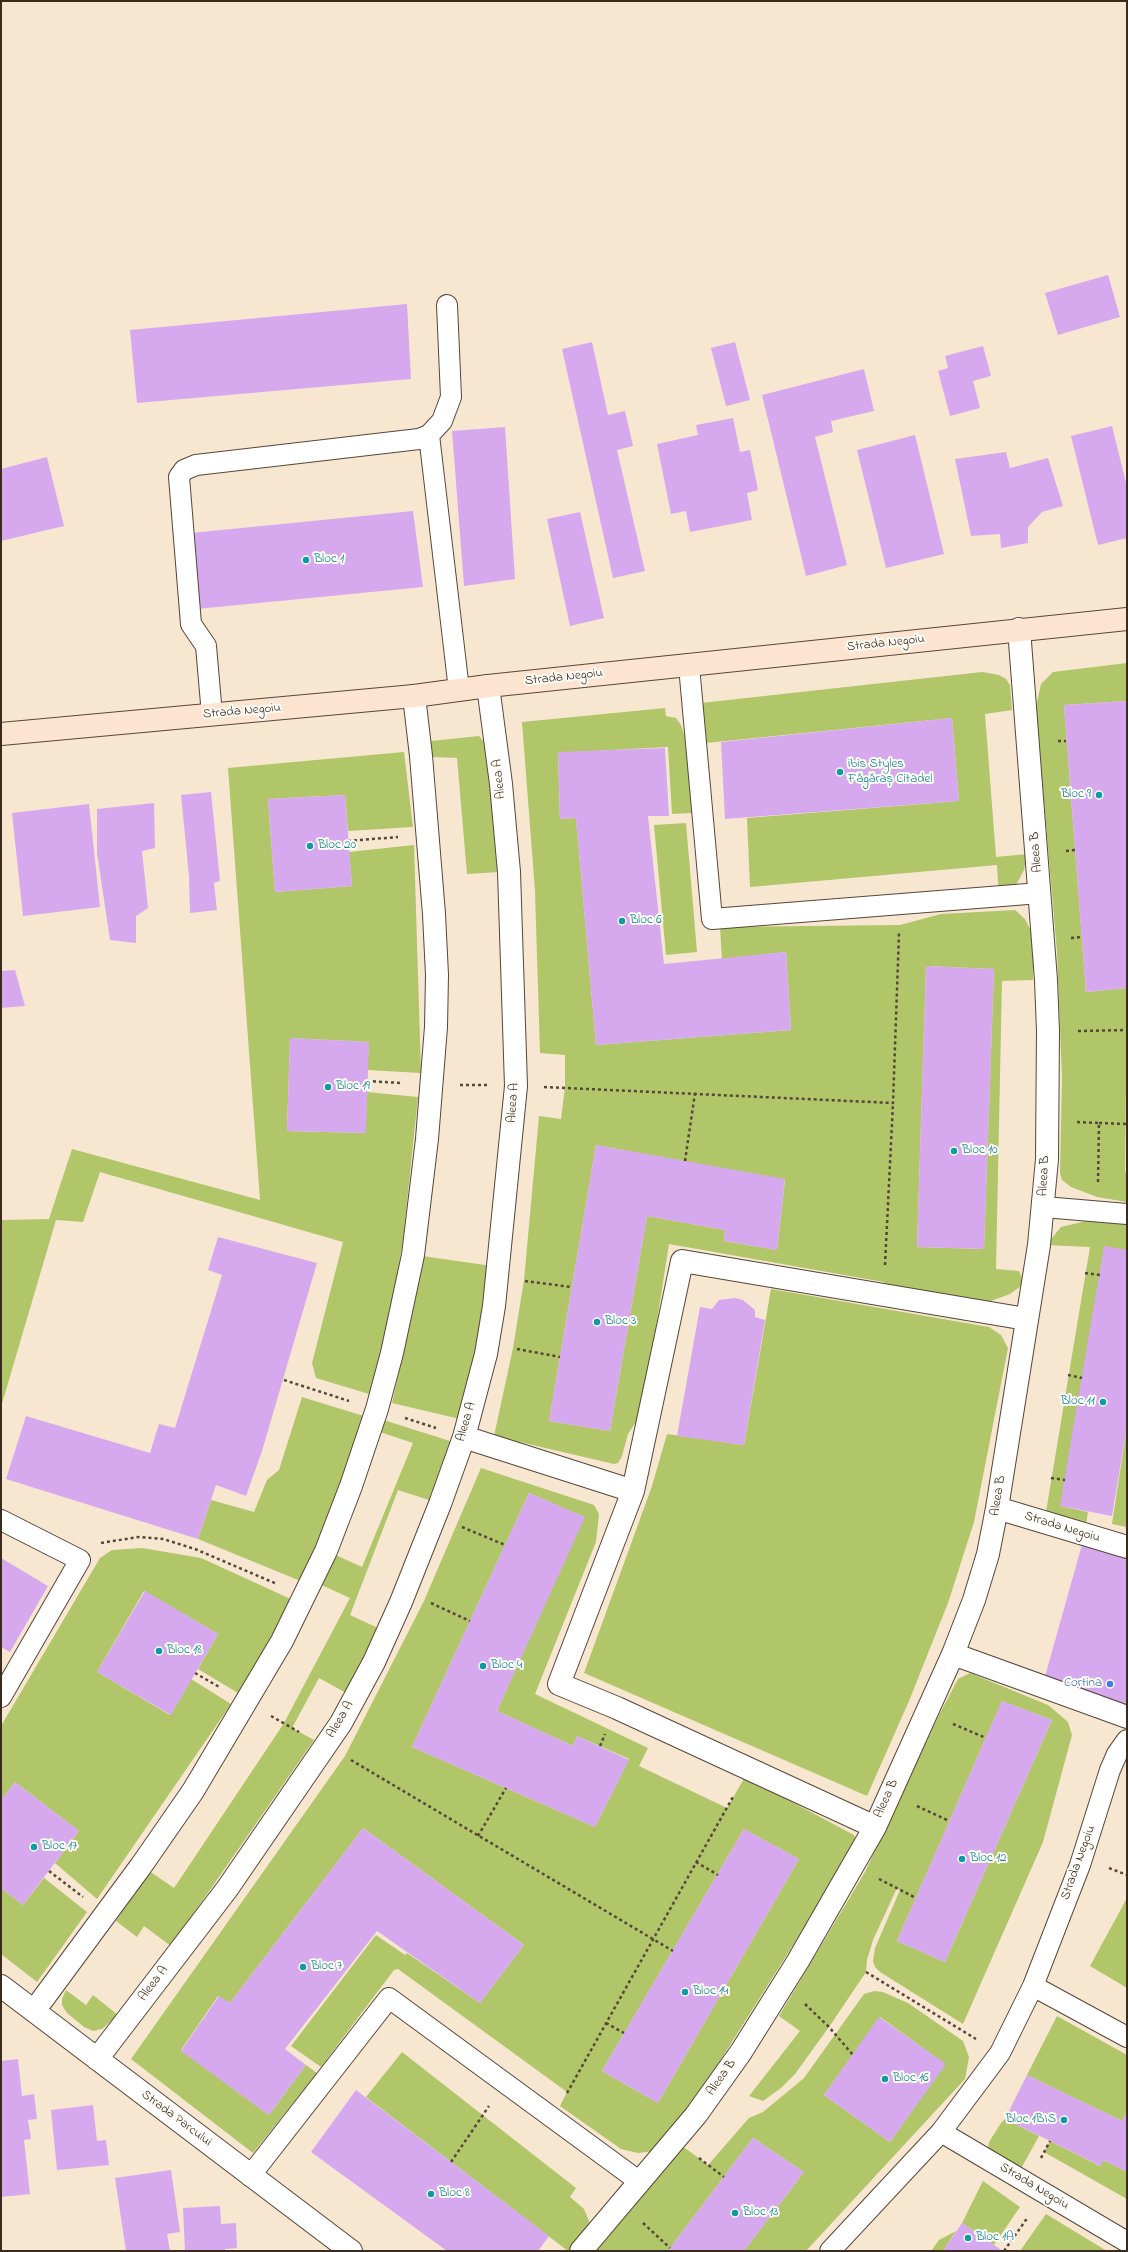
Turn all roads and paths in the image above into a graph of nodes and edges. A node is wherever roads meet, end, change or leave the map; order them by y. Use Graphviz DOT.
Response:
graph roads {
  1 [pos="447,305"];
  2 [pos="429,435"];
  3 [pos="1127,618"];
  4 [pos="1019,629"];
  5 [pos="688,666"];
  6 [pos="488,686"];
  7 [pos="459,690"];
  8 [pos="414,696"];
  9 [pos="212,715"];
  10 [pos="1,734"];
  11 [pos="428,835"];
  12 [pos="348,840"];
  13 [pos="1040,893"];
  14 [pos="901,905"];
  15 [pos="1127,1030"];
  16 [pos="1048,1031"];
  17 [pos="516,1086"];
  18 [pos="695,1093"];
  19 [pos="892,1103"];
  20 [pos="1069,1121"];
  21 [pos="1099,1123"];
  22 [pos="1127,1124"];
  23 [pos="685,1161"];
  24 [pos="1097,1190"];
  25 [pos="1044,1206"];
  26 [pos="1127,1214"];
  27 [pos="1085,1273"];
  28 [pos="1100,1275"];
  29 [pos="497,1277"];
  30 [pos="572,1287"];
  31 [pos="883,1295"];
  32 [pos="1026,1319"];
  33 [pos="487,1343"];
  34 [pos="560,1357"];
  35 [pos="1068,1375"];
  36 [pos="1082,1378"];
  37 [pos="284,1380"];
  38 [pos="377,1409"];
  39 [pos="464,1437"];
  40 [pos="1051,1478"];
  41 [pos="1065,1480"];
  42 [pos="633,1492"];
  43 [pos="998,1508"];
  44 [pos="436,1515"];
  45 [pos="1,1520"];
  46 [pos="505,1545"];
  47 [pos="1127,1547"];
  48 [pos="80,1560"];
  49 [pos="404,1593"];
  50 [pos="305,1597"];
  51 [pos="470,1621"];
  52 [pos="952,1654"];
  53 [pos="1,1697"];
  54 [pos="926,1713"];
  55 [pos="1127,1717"];
  56 [pos="986,1738"];
  57 [pos="1127,1740"];
  58 [pos="326,1747"];
  59 [pos="750,1769"];
  60 [pos="506,1788"];
  61 [pos="890,1792"];
  62 [pos="950,1821"];
  63 [pos="875,1827"];
  64 [pos="478,1836"];
  65 [pos="696,1862"];
  66 [pos="852,1866"];
  67 [pos="49,1871"];
  68 [pos="718,1875"];
  69 [pos="916,1898"];
  70 [pos="105,1914"];
  71 [pos="652,1940"];
  72 [pos="673,1951"];
  73 [pos="866,1972"];
  74 [pos="783,1984"];
  75 [pos="1,1986"];
  76 [pos="1033,1986"];
  77 [pos="34,2011"];
  78 [pos="606,2023"];
  79 [pos="624,2033"];
  80 [pos="1127,2037"];
  81 [pos="1000,2053"];
  82 [pos="853,2055"];
  83 [pos="97,2059"];
  84 [pos="505,2082"];
  85 [pos="553,2118"];
  86 [pos="941,2132"];
  87 [pos="699,2158"];
  88 [pos="451,2162"];
  89 [pos="250,2176"];
  90 [pos="724,2177"];
  91 [pos="640,2182"];
  92 [pos="1044,2194"];
  93 [pos="622,2203"];
  94 [pos="1127,2242"];
  95 [pos="670,2248"];
  96 [pos="351,2251"];
  97 [pos="581,2251"];
  98 [pos="830,2251"];
  99 [pos="1004,2251"];
  1 -- 2 [label="lane"];
  2 -- 7 [label="lane"];
  2 -- 9 [label="lane"];
  3 -- 4 [label="main road, Strada Negoiu"];
  4 -- 5 [label="main road, Strada Negoiu"];
  4 -- 13 [label="street, Aleea B"];
  5 -- 6 [label="main road, Strada Negoiu"];
  5 -- 14 [label="lane"];
  6 -- 7 [label="main road, Strada Negoiu"];
  6 -- 17 [label="street, Aleea A"];
  7 -- 8 [label="main road, Strada Negoiu"];
  8 -- 9 [label="main road, Strada Negoiu"];
  8 -- 11 [label="street"];
  9 -- 10 [label="main road, Strada Negoiu"];
  11 -- 12 [label="path"];
  11 -- 38 [label="street"];
  13 -- 14 [label="lane"];
  13 -- 16 [label="street, Aleea B"];
  14 -- 19 [label="path"];
  15 -- 16 [label="path"];
  16 -- 25 [label="street, Aleea B"];
  17 -- 18 [label="path"];
  17 -- 29 [label="street, Aleea A"];
  18 -- 19 [label="path"];
  18 -- 23 [label="path"];
  19 -- 31 [label="path"];
  20 -- 21 [label="path"];
  21 -- 22 [label="path"];
  21 -- 24 [label="path"];
  25 -- 26 [label="lane"];
  25 -- 32 [label="street, Aleea B"];
  27 -- 28 [label="path"];
  29 -- 30 [label="path"];
  29 -- 33 [label="street, Aleea A"];
  31 -- 32 [label="street"];
  31 -- 42 [label="street"];
  32 -- 43 [label="street, Aleea B"];
  33 -- 34 [label="path"];
  33 -- 39 [label="street, Aleea A"];
  35 -- 36 [label="path"];
  37 -- 38 [label="path"];
  38 -- 39 [label="path"];
  38 -- 50 [label="street"];
  39 -- 42 [label="street"];
  39 -- 44 [label="street, Aleea A"];
  40 -- 41 [label="path"];
  42 -- 59 [label="street"];
  43 -- 47 [label="street, Strada Negoiu"];
  43 -- 52 [label="street, Aleea B"];
  44 -- 46 [label="path"];
  44 -- 49 [label="street, Aleea A"];
  45 -- 48 [label="lane"];
  48 -- 50 [label="path"];
  48 -- 53 [label="lane"];
  49 -- 51 [label="path"];
  49 -- 58 [label="street, Aleea A"];
  50 -- 70 [label="street"];
  52 -- 54 [label="street, Aleea B"];
  52 -- 55 [label="street"];
  54 -- 56 [label="path"];
  54 -- 61 [label="street, Aleea B"];
  57 -- 76 [label="lane, Strada Negoiu"];
  58 -- 64 [label="path"];
  58 -- 83 [label="street, Aleea A"];
  59 -- 63 [label="street"];
  59 -- 65 [label="path"];
  60 -- 64 [label="path"];
  61 -- 62 [label="path"];
  61 -- 63 [label="street, Aleea B"];
  63 -- 66 [label="street, Aleea B"];
  64 -- 71 [label="path"];
  65 -- 68 [label="path"];
  65 -- 71 [label="path"];
  66 -- 69 [label="path"];
  66 -- 74 [label="street, Aleea B"];
  67 -- 70 [label="path"];
  70 -- 77 [label="street"];
  71 -- 72 [label="path"];
  71 -- 78 [label="path"];
  73 -- 81 [label="path"];
  74 -- 82 [label="path"];
  74 -- 91 [label="street, Aleea B"];
  75 -- 77 [label="street, Strada Parcului"];
  76 -- 80 [label="lane"];
  76 -- 81 [label="lane, Strada Negoiu"];
  77 -- 83 [label="street, Strada Parcului"];
  78 -- 79 [label="path"];
  78 -- 85 [label="path"];
  81 -- 86 [label="lane, Strada Negoiu"];
  83 -- 89 [label="street, Strada Parcului"];
  84 -- 85 [label="lane"];
  84 -- 88 [label="path"];
  84 -- 89 [label="lane"];
  85 -- 91 [label="lane"];
  86 -- 92 [label="lane, Strada Negoiu"];
  86 -- 98 [label="lane, Strada Negoiu"];
  87 -- 90 [label="path"];
  89 -- 96 [label="street, Strada Parcului"];
  91 -- 93 [label="street, Aleea B"];
  92 -- 94 [label="lane, Strada Negoiu"];
  92 -- 99 [label="path"];
  93 -- 95 [label="path"];
  93 -- 97 [label="street, Aleea B"];
}
